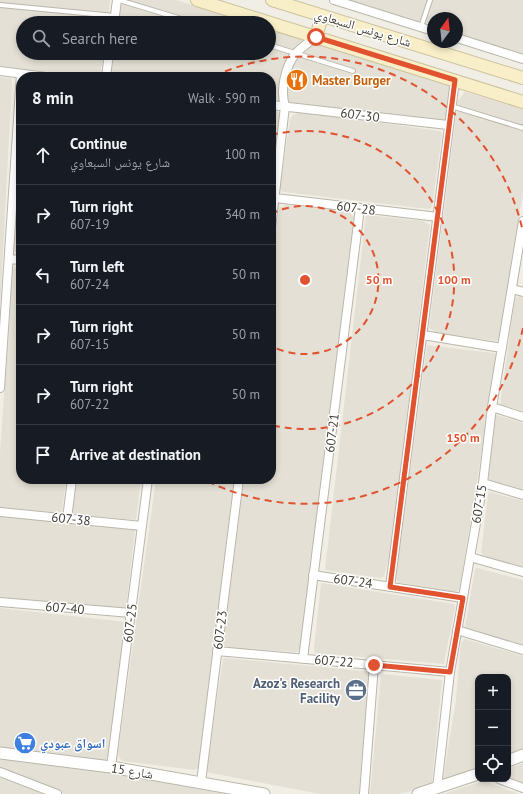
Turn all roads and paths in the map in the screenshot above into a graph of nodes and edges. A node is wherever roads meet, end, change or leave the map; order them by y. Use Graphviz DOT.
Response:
graph roads {
  1 [pos="118,0"];
  2 [pos="197,0"];
  3 [pos="272,0"];
  4 [pos="334,0"];
  5 [pos="430,0"];
  6 [pos="0,5"];
  7 [pos="84,16"];
  8 [pos="115,16"];
  9 [pos="172,16"];
  10 [pos="248,16"];
  11 [pos="322,16"];
  12 [pos="276,25"];
  13 [pos="421,27"];
  14 [pos="427,29"];
  15 [pos="316,37"];
  16 [pos="463,40"];
  17 [pos="276,47"];
  18 [pos="296,54"];
  19 [pos="523,59"];
  20 [pos="108,60"];
  21 [pos="0,71"];
  22 [pos="353,71"];
  23 [pos="107,72"];
  24 [pos="16,73"];
  25 [pos="523,78"];
  26 [pos="455,80"];
  27 [pos="523,102"];
  28 [pos="276,105"];
  29 [pos="285,106"];
  30 [pos="451,106"];
  31 [pos="448,125"];
  32 [pos="523,128"];
  33 [pos="276,189"];
  34 [pos="16,191"];
  35 [pos="276,198"];
  36 [pos="360,208"];
  37 [pos="438,217"];
  38 [pos="523,221"];
  39 [pos="9,259"];
  40 [pos="16,260"];
  41 [pos="512,289"];
  42 [pos="523,292"];
  43 [pos="423,335"];
  44 [pos="502,348"];
  45 [pos="1,359"];
  46 [pos="0,388"];
  47 [pos="492,408"];
  48 [pos="523,417"];
  49 [pos="483,483"];
  50 [pos="71,484"];
  51 [pos="147,484"];
  52 [pos="238,484"];
  53 [pos="523,494"];
  54 [pos="0,512"];
  55 [pos="67,519"];
  56 [pos="142,526"];
  57 [pos="470,558"];
  58 [pos="523,572"];
  59 [pos="313,575"];
  60 [pos="390,587"];
  61 [pos="463,598"];
  62 [pos="0,602"];
  63 [pos="131,613"];
  64 [pos="457,630"];
  65 [pos="523,650"];
  66 [pos="217,651"];
  67 [pos="303,658"];
  68 [pos="374,665"];
  69 [pos="450,672"];
  70 [pos="0,753"];
  71 [pos="523,755"];
  72 [pos="511,760"];
  73 [pos="111,767"];
  74 [pos="0,772"];
  75 [pos="475,775"];
  76 [pos="201,782"];
  77 [pos="507,782"];
  78 [pos="437,788"];
  79 [pos="523,788"];
  80 [pos="57,794"];
  81 [pos="264,794"];
  82 [pos="364,794"];
  83 [pos="418,794"];
  1 -- 8 [label="street"];
  1 -- 9 [label="lane"];
  2 -- 10 [label="main road, شارع يونس السبعاوي"];
  3 -- 11 [label="main road, شارع يونس السبعاوي"];
  4 -- 13 [label="street"];
  5 -- 13 [label="lane"];
  6 -- 7 [label="lane"];
  11 -- 15 [label="main road"];
  11 -- 25 [label="main road, شارع يونس السبعاوي"];
  12 -- 15 [label="main road, شارع يونس السبعاوي"];
  13 -- 14 [label="street"];
  15 -- 18 [label="street"];
  15 -- 26 [label="main road, شارع يونس السبعاوي"];
  16 -- 19 [label="street"];
  17 -- 18 [label="lane"];
  18 -- 22 [label="lane"];
  18 -- 29 [label="street"];
  20 -- 23 [label="street"];
  21 -- 24 [label="street"];
  26 -- 27 [label="main road, شارع يونس السبعاوي"];
  26 -- 30 [label="street"];
  28 -- 29 [label="street, 607-30"];
  29 -- 31 [label="street, 607-30"];
  29 -- 33 [label="street"];
  30 -- 31 [label="street"];
  30 -- 32 [label="lane"];
  31 -- 37 [label="street"];
  34 -- 39 [label="street"];
  35 -- 36 [label="street, 607-28"];
  36 -- 37 [label="street, 607-28"];
  36 -- 59 [label="street, 607-21"];
  37 -- 43 [label="street"];
  38 -- 41 [label="street, 607-15"];
  39 -- 40 [label="street"];
  39 -- 45 [label="street"];
  41 -- 42 [label="street"];
  41 -- 44 [label="street, 607-15"];
  43 -- 44 [label="street"];
  43 -- 60 [label="street"];
  44 -- 47 [label="street, 607-15"];
  45 -- 46 [label="street"];
  47 -- 48 [label="street"];
  47 -- 49 [label="street, 607-15"];
  49 -- 53 [label="street"];
  49 -- 57 [label="street, 607-15"];
  50 -- 55 [label="street"];
  51 -- 56 [label="street, 607-25"];
  52 -- 66 [label="street, 607-23"];
  54 -- 55 [label="street, 607-38"];
  55 -- 56 [label="street, 607-38"];
  56 -- 63 [label="street, 607-25"];
  57 -- 58 [label="street"];
  57 -- 61 [label="street, 607-15"];
  59 -- 60 [label="street, 607-24"];
  59 -- 67 [label="street, 607-21"];
  60 -- 61 [label="street, 607-24"];
  61 -- 64 [label="street, 607-15"];
  62 -- 63 [label="street, 607-40"];
  63 -- 73 [label="street, 607-25"];
  64 -- 65 [label="street"];
  64 -- 69 [label="street, 607-15"];
  66 -- 67 [label="street, 607-22"];
  66 -- 76 [label="street, 607-23"];
  67 -- 68 [label="street, 607-22"];
  68 -- 69 [label="street, 607-22"];
  68 -- 82 [label="street"];
  69 -- 78 [label="street, 607-15"];
  70 -- 73 [label="street, شارع 15"];
  71 -- 72 [label="street"];
  73 -- 76 [label="street, شارع 15"];
  74 -- 80 [label="street"];
  75 -- 78 [label="street"];
  76 -- 81 [label="street, شارع 15"];
  77 -- 79 [label="street"];
  78 -- 83 [label="street"];
}
